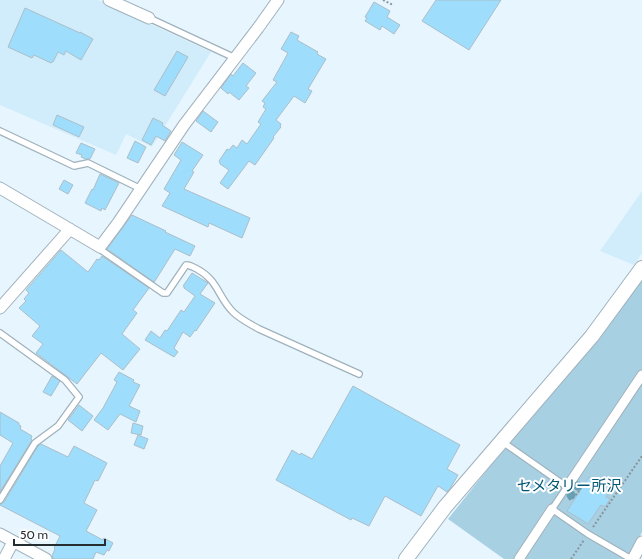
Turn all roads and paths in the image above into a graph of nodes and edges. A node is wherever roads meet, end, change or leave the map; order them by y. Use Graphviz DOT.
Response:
graph roads {
  1 [pos="109,0"];
  2 [pos="278,0"];
  3 [pos="383,0"];
  4 [pos="393,5"];
  5 [pos="149,18"];
  6 [pos="235,58"];
  7 [pos="0,130"];
  8 [pos="0,188"];
  9 [pos="141,189"];
  10 [pos="70,229"];
  11 [pos="100,248"];
  12 [pos="642,268"];
  13 [pos="0,308"];
  14 [pos="0,333"];
  15 [pos="359,374"];
  16 [pos="642,376"];
  17 [pos="507,445"];
  18 [pos="642,456"];
  19 [pos="567,487"];
  20 [pos="578,493"];
  21 [pos="572,499"];
  22 [pos="0,500"];
  23 [pos="552,509"];
  24 [pos="0,534"];
  25 [pos="588,534"];
  26 [pos="13,542"];
  27 [pos="642,542"];
  28 [pos="4,559"];
  29 [pos="46,559"];
  30 [pos="406,559"];
  31 [pos="519,559"];
  32 [pos="571,559"];
  33 [pos="632,559"];
  1 -- 5 [label="street"];
  2 -- 6 [label="street"];
  3 -- 4 [label="path"];
  5 -- 6 [label="lane"];
  6 -- 9 [label="street"];
  7 -- 9 [label="lane"];
  8 -- 10 [label="street"];
  9 -- 11 [label="street"];
  10 -- 11 [label="street"];
  10 -- 13 [label="street"];
  11 -- 15 [label="lane"];
  12 -- 30 [label="street"];
  14 -- 22 [label="lane"];
  16 -- 19 [label="street"];
  17 -- 19 [label="lane"];
  18 -- 25 [label="path"];
  19 -- 23 [label="lane"];
  20 -- 21 [label="path"];
  23 -- 25 [label="lane"];
  23 -- 31 [label="street"];
  24 -- 26 [label="street"];
  25 -- 32 [label="path"];
  25 -- 33 [label="lane"];
  26 -- 28 [label="street"];
  26 -- 29 [label="street"];
  27 -- 33 [label="street"];
}
